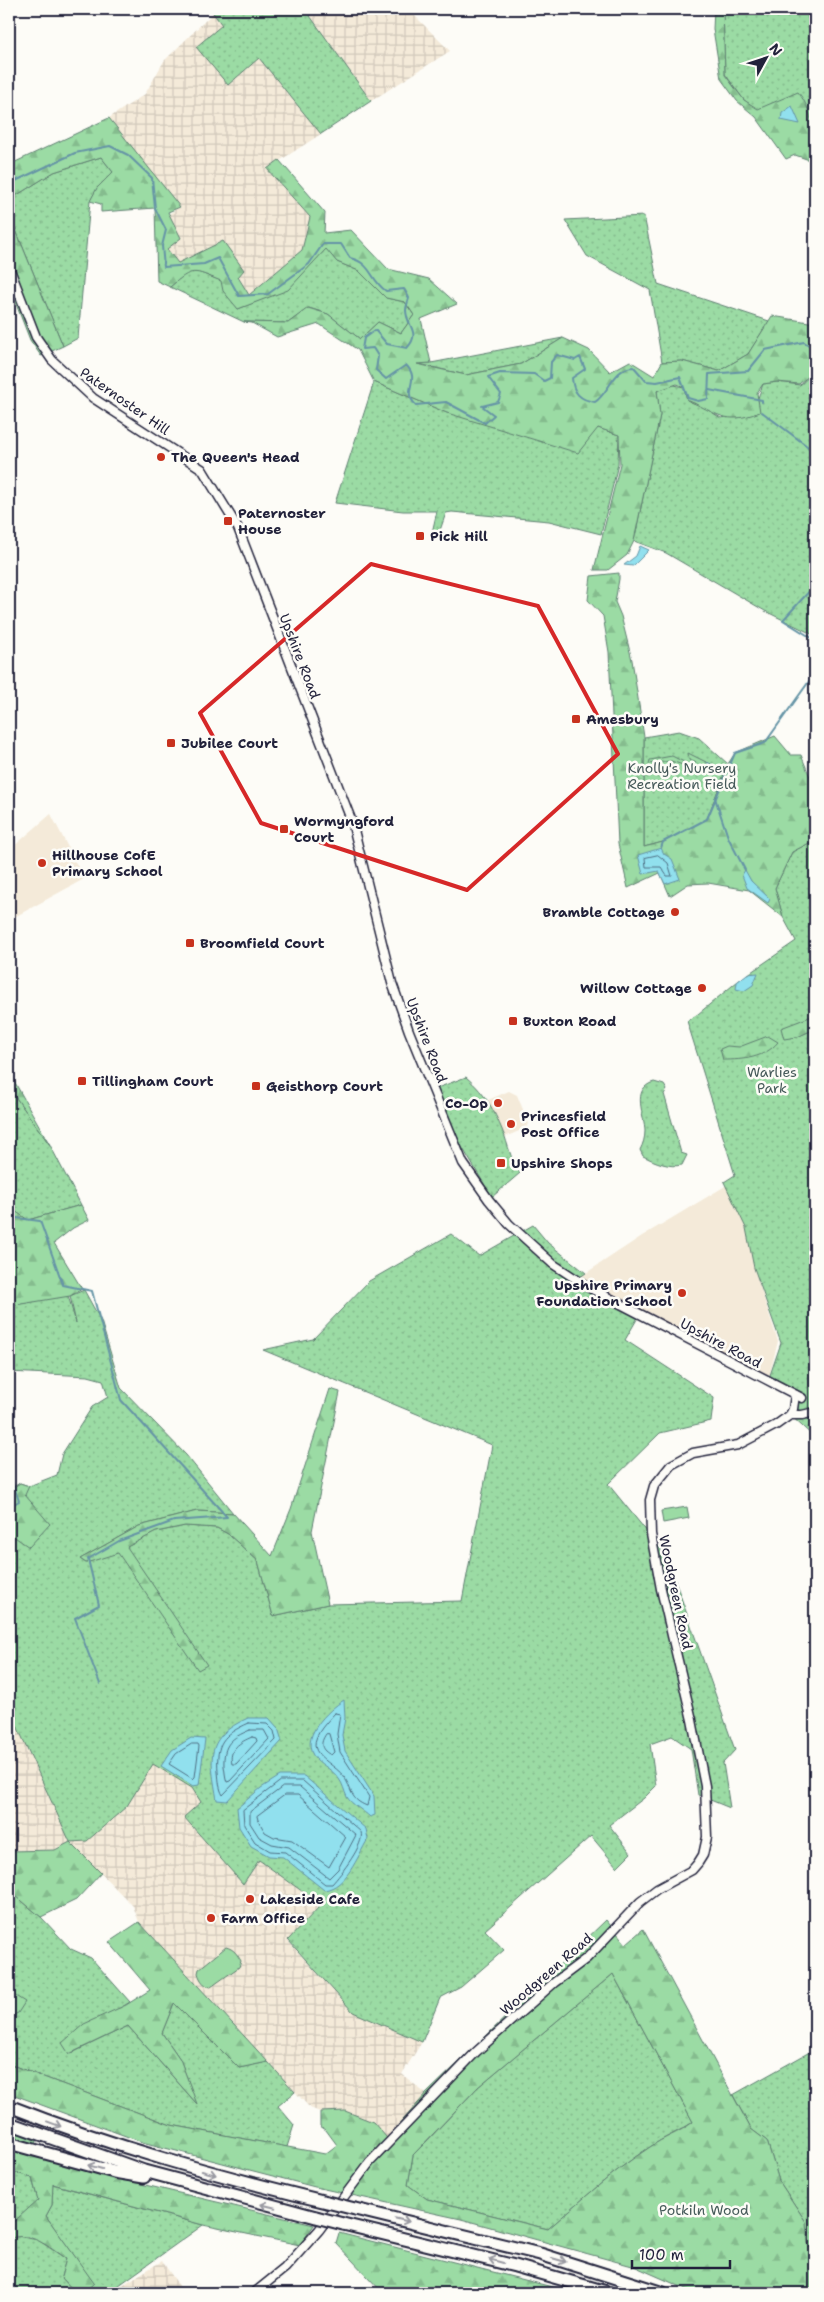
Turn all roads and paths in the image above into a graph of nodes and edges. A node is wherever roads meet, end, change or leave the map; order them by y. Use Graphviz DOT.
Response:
graph roads {
  1 [pos="9,267"];
  2 [pos="238,528"];
  3 [pos="815,1412"];
  4 [pos="790,1415"];
  5 [pos="9,2106"];
  6 [pos="9,2124"];
  7 [pos="9,2143"];
  8 [pos="178,2181"];
  9 [pos="254,2293"];
  10 [pos="610,2293"];
  11 [pos="663,2293"];
  1 -- 2 [label="street, Paternoster Hill"];
  2 -- 4 [label="street, Upshire Road"];
  3 -- 4 [label="street, Woodgreen Road"];
  4 -- 9 [label="street, Woodgreen Road"];
  5 -- 11 [label="highway, one-way, bridge"];
  6 -- 8 [label="highway"];
  8 -- 7 [label="highway, one-way"];
  10 -- 8 [label="highway, one-way, bridge"];
}
